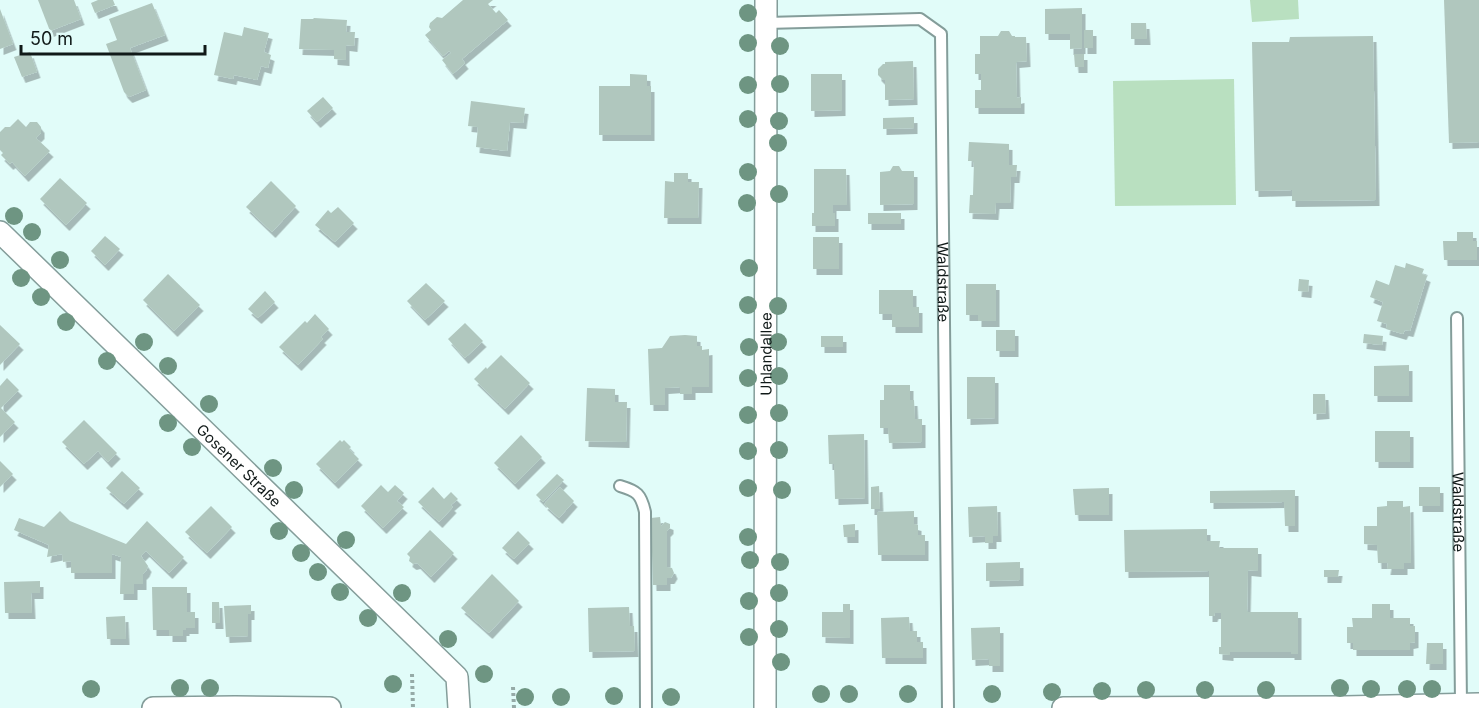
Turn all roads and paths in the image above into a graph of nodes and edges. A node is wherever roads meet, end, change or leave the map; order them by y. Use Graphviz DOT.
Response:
graph roads {
  1 [pos="766,0"];
  2 [pos="766,23"];
  3 [pos="0,232"];
  4 [pos="1457,318"];
  5 [pos="620,486"];
  6 [pos="412,675"];
  7 [pos="513,687"];
  8 [pos="1470,704"];
  9 [pos="235,707"];
  10 [pos="1344,707"];
  11 [pos="153,708"];
  12 [pos="330,708"];
  13 [pos="413,708"];
  14 [pos="459,708"];
  15 [pos="514,708"];
  16 [pos="646,708"];
  17 [pos="765,708"];
  18 [pos="948,708"];
  19 [pos="1063,708"];
  1 -- 2 [label="street, Uhlandallee"];
  2 -- 17 [label="street, Uhlandallee"];
  2 -- 18 [label="lane, Waldstraße"];
  3 -- 14 [label="street, Gosener Straße"];
  4 -- 8 [label="lane, Waldstraße"];
  5 -- 16 [label="lane"];
  6 -- 13 [label="path"];
  7 -- 15 [label="path"];
  8 -- 10 [label="street, Waldstraße"];
  9 -- 11 [label="street"];
  9 -- 12 [label="street"];
  10 -- 19 [label="street, Waldstraße"];
}
